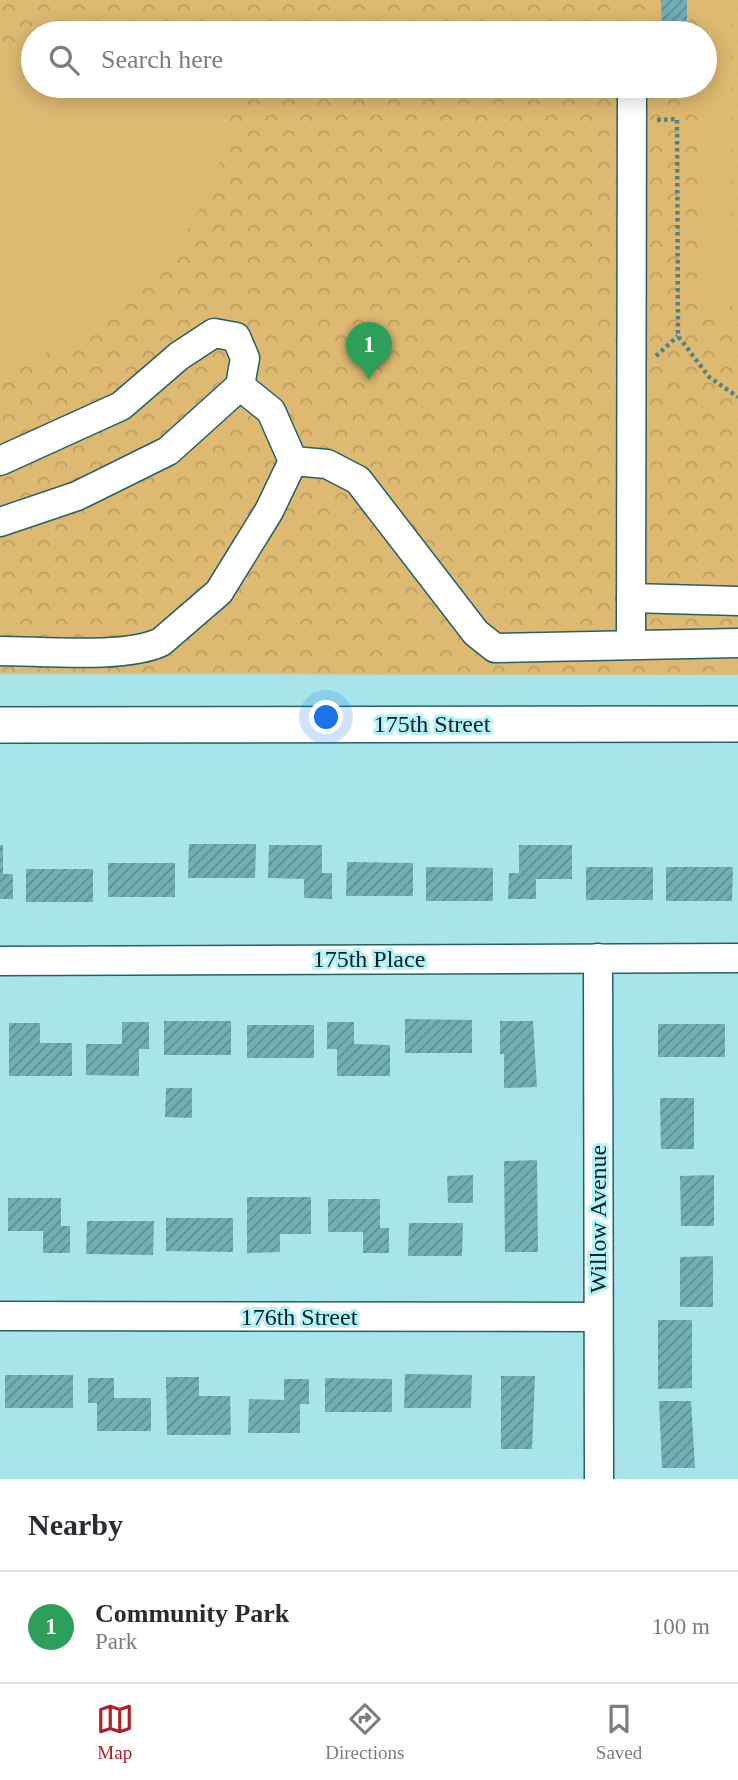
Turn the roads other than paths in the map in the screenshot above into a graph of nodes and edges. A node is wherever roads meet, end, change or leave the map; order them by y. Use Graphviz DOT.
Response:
graph roads {
  1 [pos="632,98"];
  2 [pos="240,386"];
  3 [pos="0,461"];
  4 [pos="293,461"];
  5 [pos="0,522"];
  6 [pos="631,598"];
  7 [pos="738,601"];
  8 [pos="631,643"];
  9 [pos="738,643"];
  10 [pos="0,651"];
  11 [pos="738,724"];
  12 [pos="0,725"];
  13 [pos="598,958"];
  14 [pos="738,958"];
  15 [pos="0,961"];
  16 [pos="0,1316"];
  17 [pos="598,1317"];
  18 [pos="599,1479"];
  1 -- 6 [label="street"];
  2 -- 3 [label="street"];
  2 -- 4 [label="street"];
  2 -- 5 [label="street"];
  4 -- 8 [label="street"];
  4 -- 10 [label="street"];
  6 -- 7 [label="street"];
  6 -- 8 [label="street"];
  8 -- 9 [label="street"];
  11 -- 12 [label="main road, 175th Street"];
  13 -- 14 [label="street, 175th Place"];
  13 -- 15 [label="street, 175th Place"];
  13 -- 17 [label="street, Willow Avenue"];
  16 -- 17 [label="street, 176th Street"];
  17 -- 18 [label="street, Willow Avenue"];
}
